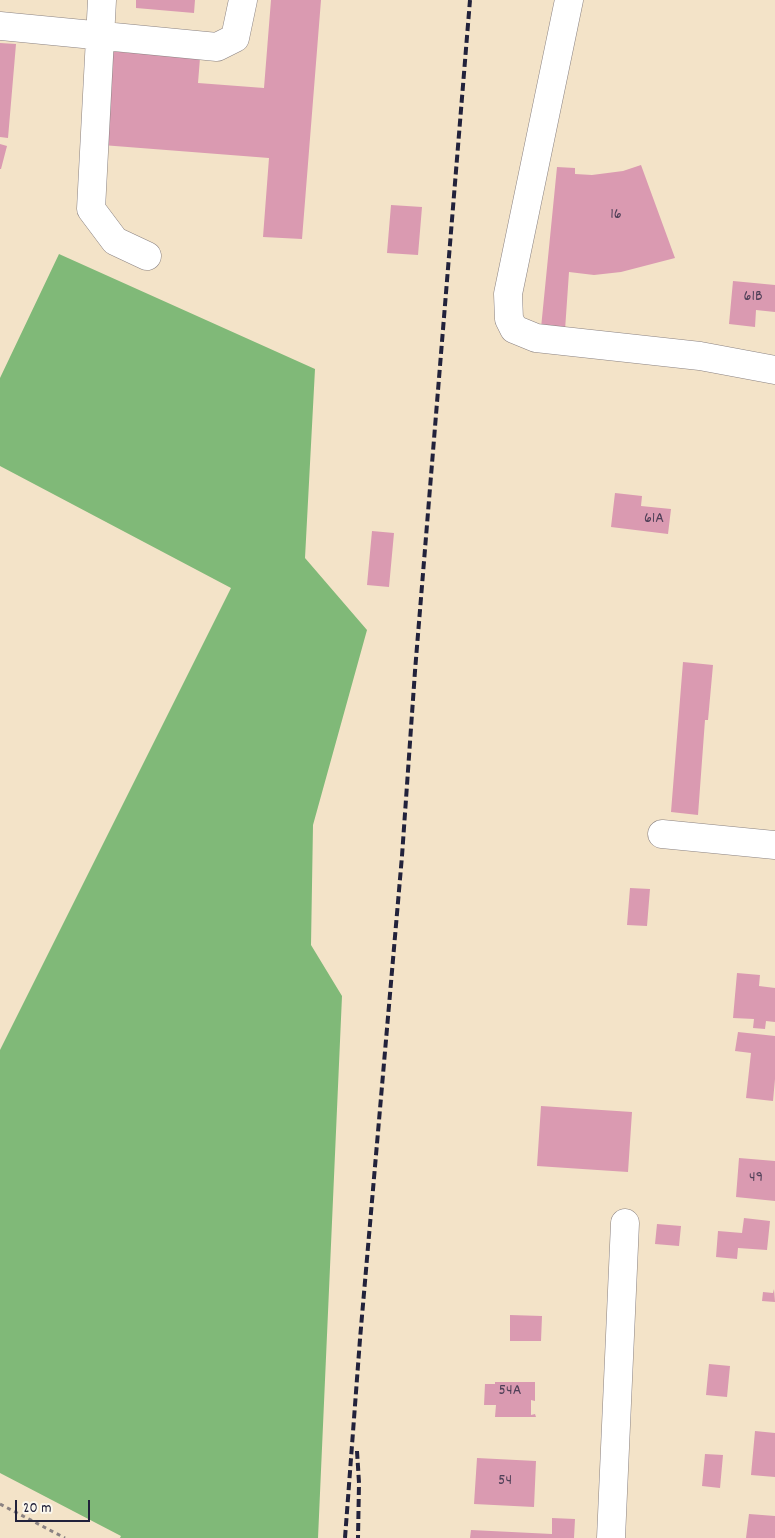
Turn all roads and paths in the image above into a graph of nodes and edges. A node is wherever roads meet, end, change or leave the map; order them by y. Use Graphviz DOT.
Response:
graph roads {
  1 [pos="102,0"];
  2 [pos="243,0"];
  3 [pos="569,0"];
  4 [pos="0,26"];
  5 [pos="100,35"];
  6 [pos="147,256"];
  7 [pos="775,370"];
  8 [pos="662,834"];
  9 [pos="775,845"];
  10 [pos="626,1223"];
  11 [pos="0,1504"];
  12 [pos="65,1538"];
  13 [pos="611,1538"];
  1 -- 5 [label="street"];
  2 -- 5 [label="street"];
  3 -- 7 [label="street"];
  4 -- 5 [label="street"];
  5 -- 6 [label="street"];
  8 -- 9 [label="street"];
  10 -- 13 [label="street"];
  11 -- 12 [label="path"];
}
